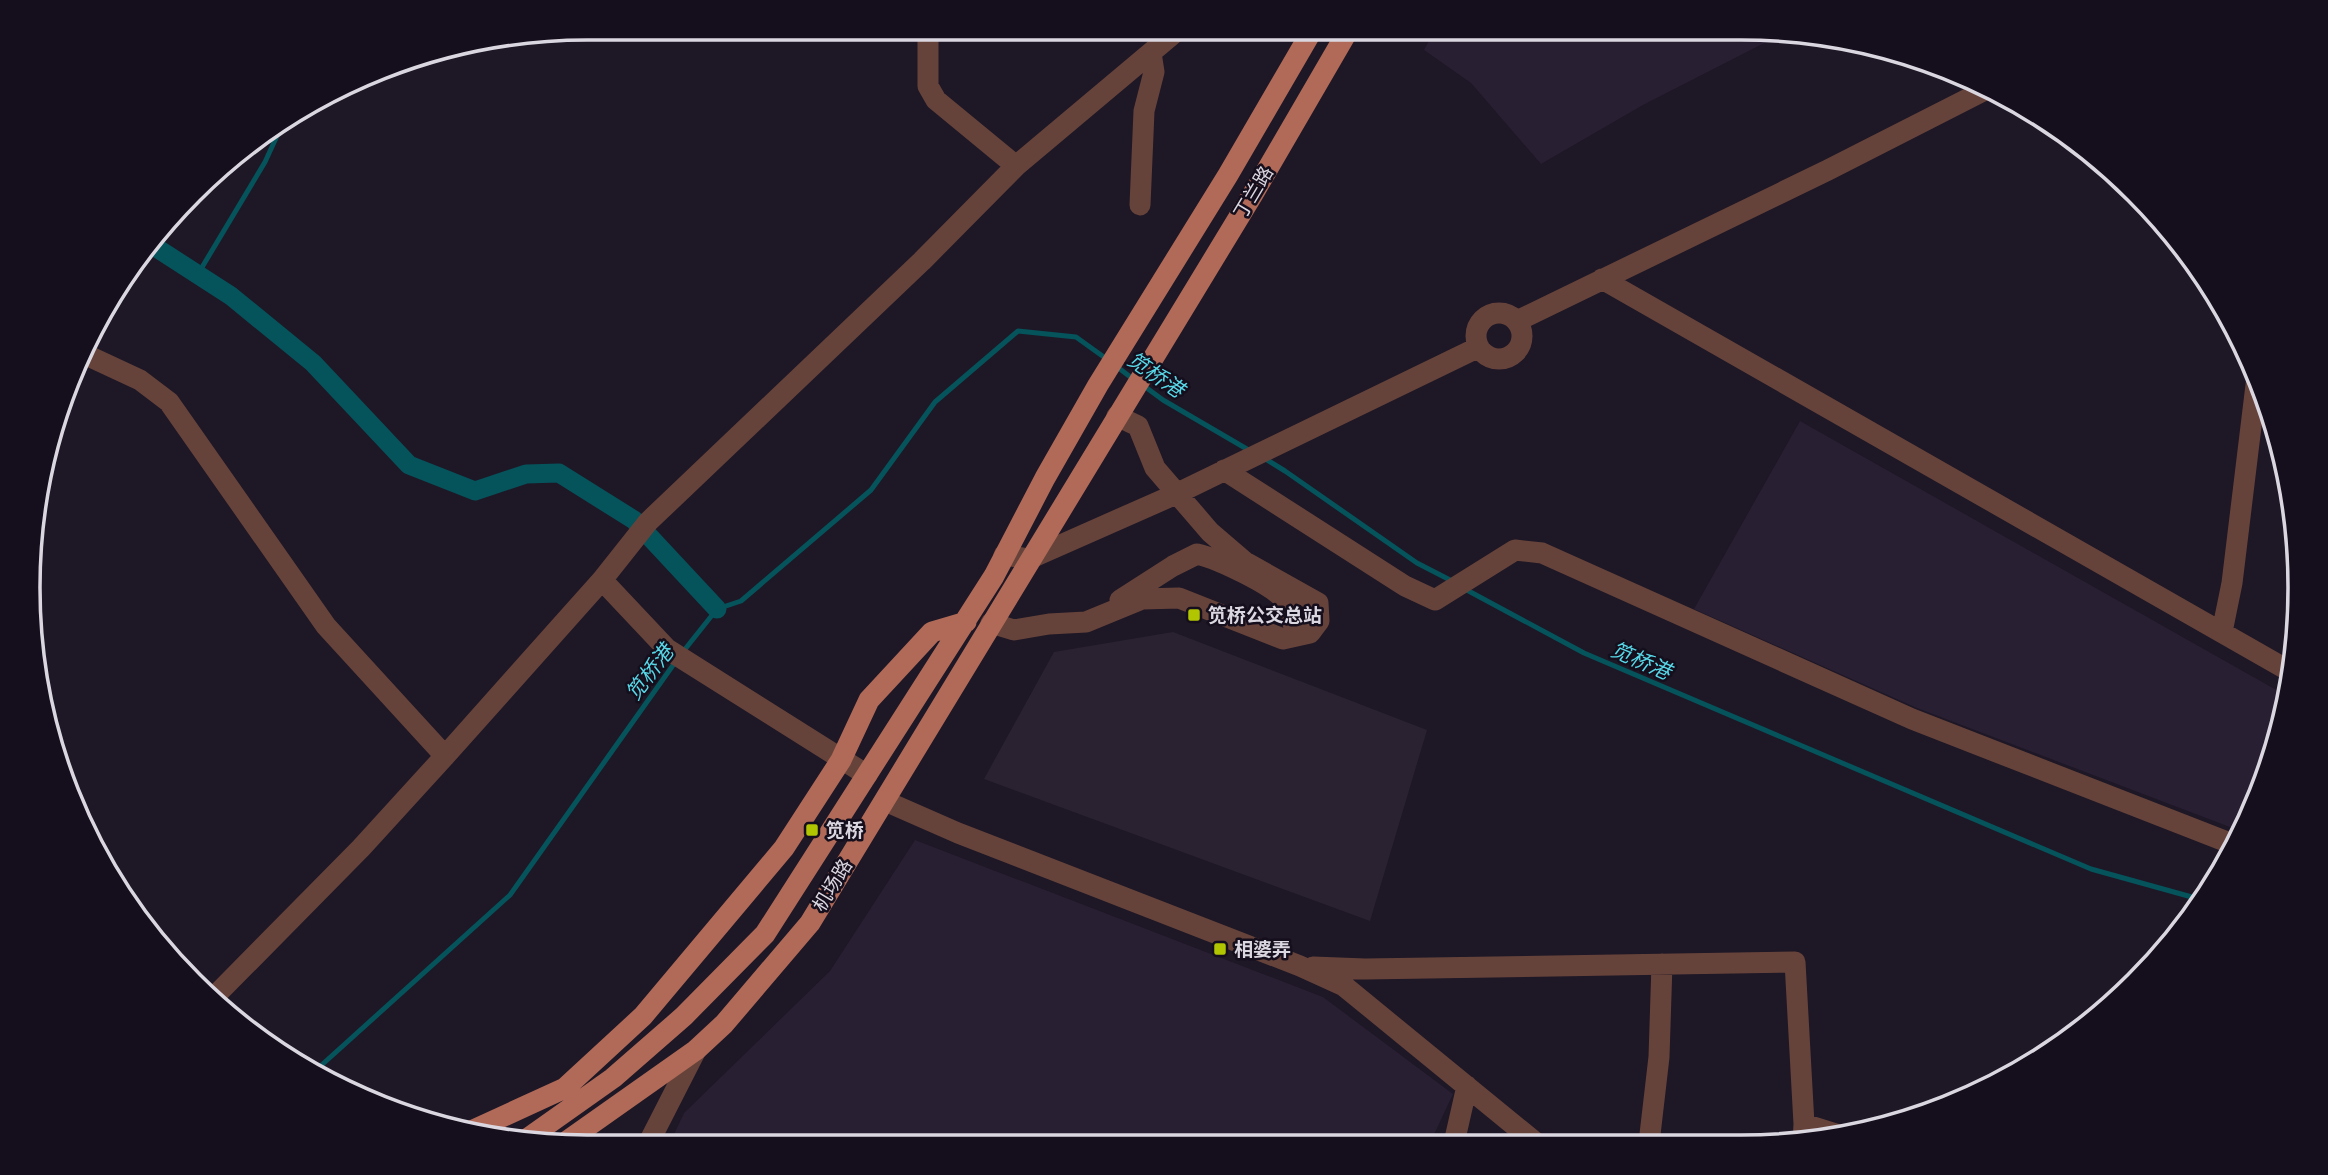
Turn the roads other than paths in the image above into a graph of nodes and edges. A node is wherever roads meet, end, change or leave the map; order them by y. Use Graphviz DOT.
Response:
graph roads {
  1 [pos="928,40"];
  2 [pos="1166,40"];
  3 [pos="1307,40"];
  4 [pos="1342,40"];
  5 [pos="1151,53"];
  6 [pos="1978,95"];
  7 [pos="1016,166"];
  8 [pos="1140,205"];
  9 [pos="1602,279"];
  10 [pos="1517,321"];
  11 [pos="1479,347"];
  12 [pos="91,357"];
  13 [pos="2254,400"];
  14 [pos="1122,407"];
  15 [pos="1230,467"];
  16 [pos="1176,494"];
  17 [pos="1004,555"];
  18 [pos="1029,559"];
  19 [pos="602,580"];
  20 [pos="966,622"];
  21 [pos="1086,622"];
  22 [pos="991,623"];
  23 [pos="2222,632"];
  24 [pos="1310,633"];
  25 [pos="2282,667"];
  26 [pos="445,756"];
  27 [pos="841,760"];
  28 [pos="867,775"];
  29 [pos="884,801"];
  30 [pos="2225,841"];
  31 [pos="1662,964"];
  32 [pos="1300,966"];
  33 [pos="219,992"];
  34 [pos="696,1050"];
  35 [pos="1467,1086"];
  36 [pos="485,1125"];
  37 [pos="1804,1131"];
  38 [pos="536,1132"];
  39 [pos="576,1135"];
  40 [pos="653,1135"];
  41 [pos="1456,1135"];
  42 [pos="1526,1135"];
  43 [pos="1651,1135"];
  1 -- 7 [label="street"];
  2 -- 5 [label="street"];
  3 -- 17 [label="main road, 丁兰路"];
  4 -- 14 [label="main road, 丁兰路"];
  5 -- 7 [label="street"];
  5 -- 8 [label="street"];
  6 -- 9 [label="street"];
  7 -- 19 [label="street"];
  9 -- 10 [label="street"];
  9 -- 23 [label="street"];
  10 -- 11 [label="street"];
  10 -- 11 [label="street"];
  11 -- 15 [label="street"];
  12 -- 26 [label="street"];
  13 -- 23 [label="street"];
  14 -- 16 [label="street"];
  14 -- 18 [label="main road"];
  15 -- 16 [label="street"];
  15 -- 30 [label="street"];
  16 -- 18 [label="street"];
  16 -- 24 [label="street"];
  17 -- 18 [label="street"];
  17 -- 20 [label="main road, 机场路"];
  18 -- 22 [label="main road, 机场路"];
  19 -- 26 [label="street"];
  19 -- 27 [label="street"];
  20 -- 27 [label="main road"];
  20 -- 28 [label="main road, 机场路"];
  21 -- 22 [label="street"];
  21 -- 24 [label="street"];
  21 -- 24 [label="street"];
  22 -- 29 [label="main road, 机场路"];
  23 -- 25 [label="street"];
  26 -- 33 [label="street"];
  27 -- 28 [label="street"];
  27 -- 36 [label="main road"];
  28 -- 38 [label="main road, 机场路"];
  29 -- 32 [label="street"];
  29 -- 34 [label="main road, 机场路"];
  31 -- 32 [label="street"];
  31 -- 37 [label="street"];
  31 -- 43 [label="street"];
  32 -- 35 [label="street"];
  34 -- 39 [label="main road, 机场路"];
  34 -- 40 [label="street"];
  35 -- 41 [label="street"];
  35 -- 42 [label="street"];
}
